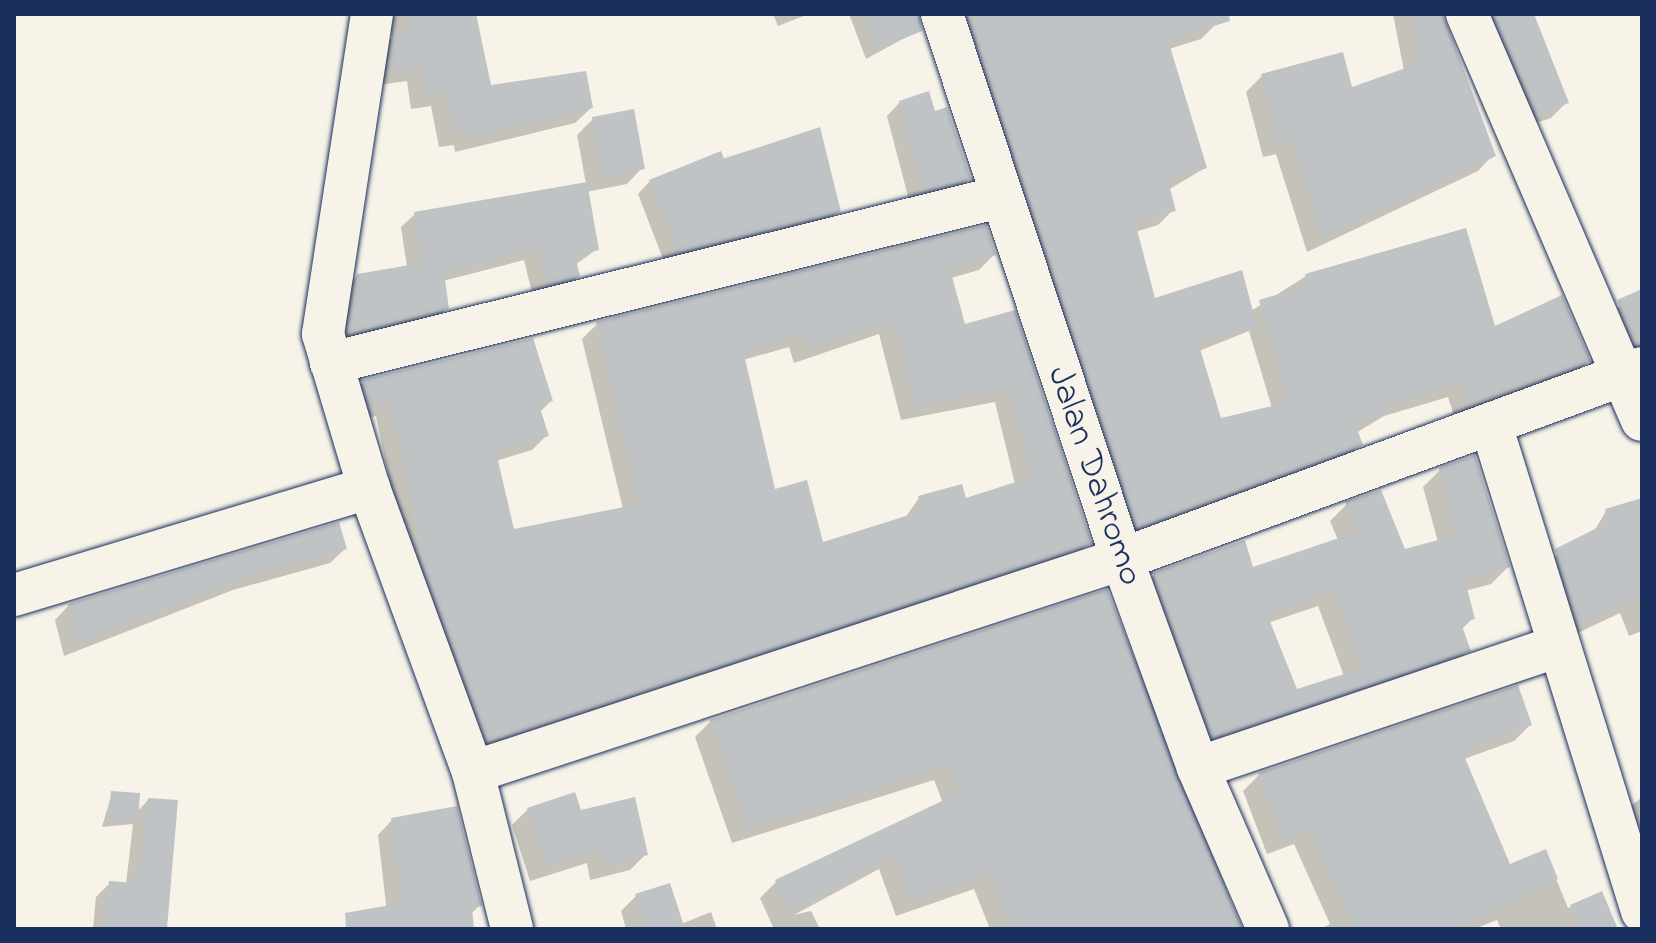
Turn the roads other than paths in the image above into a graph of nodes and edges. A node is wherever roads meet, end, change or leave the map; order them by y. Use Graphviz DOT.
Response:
graph roads {
  1 [pos="372,14"];
  2 [pos="942,14"];
  3 [pos="1467,14"];
  4 [pos="1000,197"];
  5 [pos="331,363"];
  6 [pos="1631,372"];
  7 [pos="1642,420"];
  8 [pos="1492,428"];
  9 [pos="369,488"];
  10 [pos="1122,559"];
  11 [pos="14,595"];
  12 [pos="1556,647"];
  13 [pos="1198,768"];
  14 [pos="473,772"];
  15 [pos="1642,911"];
  16 [pos="512,929"];
  17 [pos="1268,929"];
  1 -- 5 [label="street"];
  2 -- 4 [label="street, Jalan Dahromo"];
  3 -- 6 [label="street"];
  4 -- 5 [label="street"];
  4 -- 10 [label="street, Jalan Dahromo"];
  5 -- 9 [label="street"];
  6 -- 7 [label="street"];
  6 -- 8 [label="street"];
  8 -- 10 [label="street"];
  8 -- 12 [label="street"];
  9 -- 11 [label="street"];
  9 -- 14 [label="street"];
  10 -- 13 [label="street, Jalan Dahromo"];
  10 -- 14 [label="street"];
  12 -- 13 [label="street"];
  12 -- 15 [label="street"];
  13 -- 17 [label="street, Jalan Dahromo"];
  14 -- 16 [label="street"];
}
